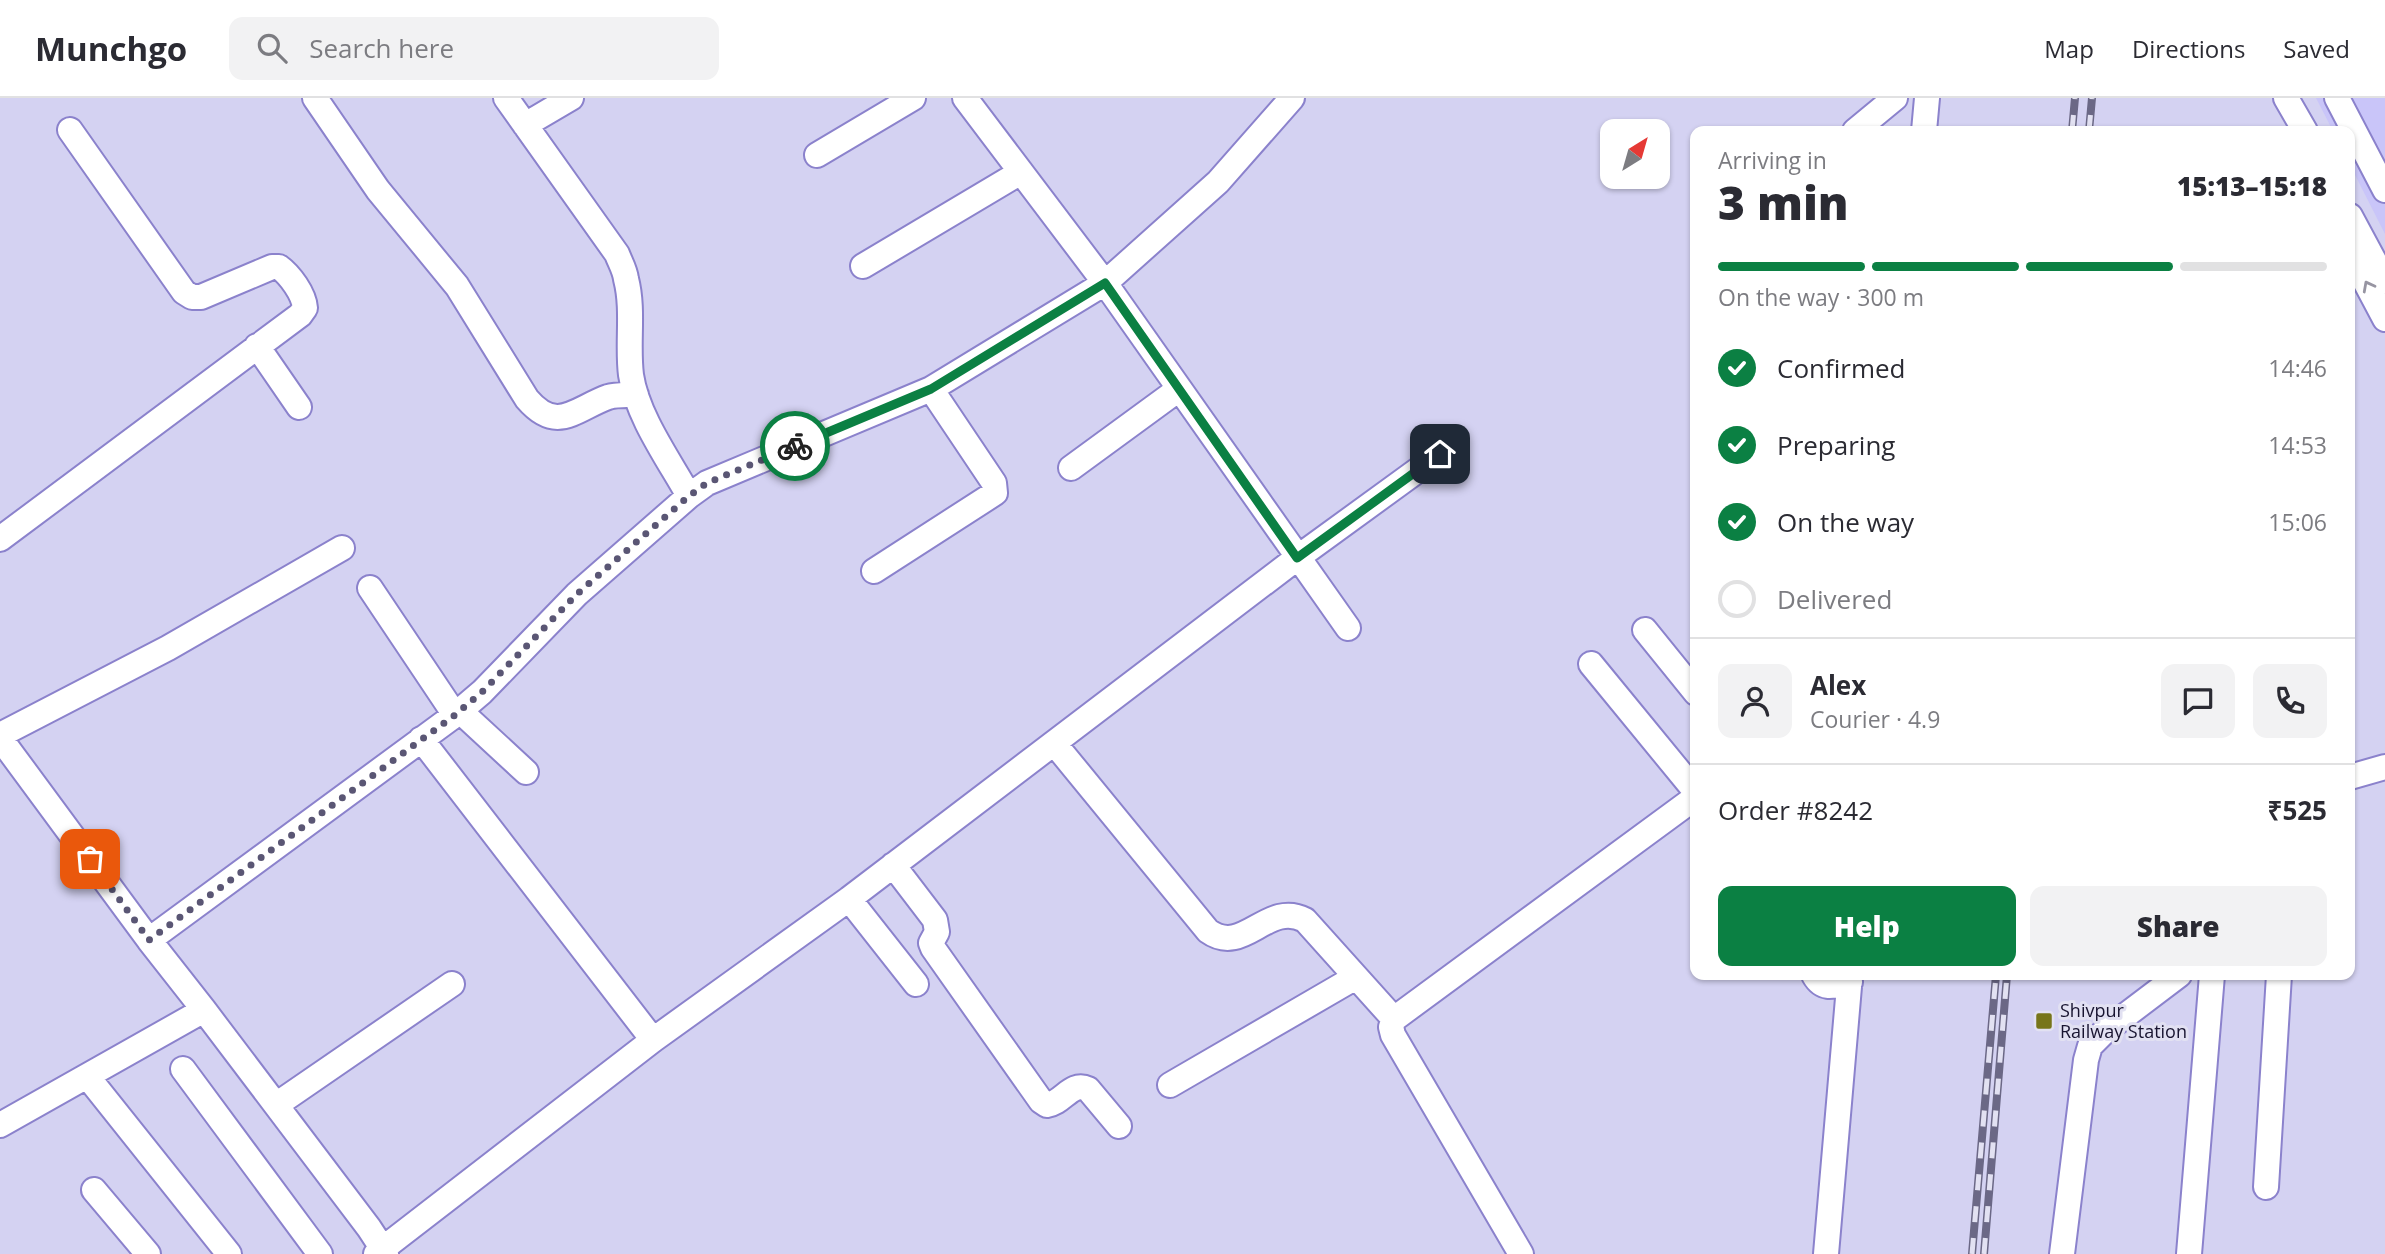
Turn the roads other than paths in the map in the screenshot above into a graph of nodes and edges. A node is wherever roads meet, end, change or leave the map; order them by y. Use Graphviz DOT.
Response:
graph roads {
  1 [pos="315,98"];
  2 [pos="506,98"];
  3 [pos="913,98"];
  4 [pos="965,98"];
  5 [pos="1292,98"];
  6 [pos="1895,98"];
  7 [pos="1927,98"];
  8 [pos="2269,98"];
  9 [pos="2286,98"];
  10 [pos="2337,98"];
  11 [pos="567,99"];
  12 [pos="525,125"];
  13 [pos="1860,126"];
  14 [pos="1924,126"];
  15 [pos="2283,126"];
  16 [pos="2302,126"];
  17 [pos="2352,126"];
  18 [pos="70,130"];
  19 [pos="2355,132"];
  20 [pos="817,155"];
  21 [pos="1021,172"];
  22 [pos="2385,190"];
  23 [pos="2355,225"];
  24 [pos="2355,262"];
  25 [pos="863,266"];
  26 [pos="2385,281"];
  27 [pos="1105,283"];
  28 [pos="2385,319"];
  29 [pos="257,346"];
  30 [pos="931,389"];
  31 [pos="1179,389"];
  32 [pos="636,395"];
  33 [pos="299,407"];
  34 [pos="1440,454"];
  35 [pos="1071,468"];
  36 [pos="689,496"];
  37 [pos="0,539"];
  38 [pos="342,548"];
  39 [pos="1297,558"];
  40 [pos="874,571"];
  41 [pos="370,588"];
  42 [pos="1348,628"];
  43 [pos="1645,630"];
  44 [pos="1591,664"];
  45 [pos="1690,686"];
  46 [pos="457,713"];
  47 [pos="0,736"];
  48 [pos="421,739"];
  49 [pos="1054,743"];
  50 [pos="2385,767"];
  51 [pos="526,772"];
  52 [pos="2355,776"];
  53 [pos="1690,785"];
  54 [pos="1690,801"];
  55 [pos="893,865"];
  56 [pos="849,899"];
  57 [pos="149,940"];
  58 [pos="1356,977"];
  59 [pos="1818,980"];
  60 [pos="1846,980"];
  61 [pos="1850,980"];
  62 [pos="2172,980"];
  63 [pos="2212,980"];
  64 [pos="2279,980"];
  65 [pos="453,984"];
  66 [pos="916,984"];
  67 [pos="204,1010"];
  68 [pos="1394,1018"];
  69 [pos="653,1040"];
  70 [pos="184,1069"];
  71 [pos="87,1076"];
  72 [pos="1170,1085"];
  73 [pos="276,1105"];
  74 [pos="0,1125"];
  75 [pos="1119,1126"];
  76 [pos="2266,1187"];
  77 [pos="94,1190"];
  78 [pos="382,1252"];
  79 [pos="148,1254"];
  80 [pos="229,1254"];
  81 [pos="320,1254"];
  82 [pos="1521,1254"];
  83 [pos="1826,1254"];
  84 [pos="2062,1254"];
  85 [pos="2189,1254"];
  1 -- 32 [label="street"];
  2 -- 12 [label="street"];
  3 -- 20 [label="street"];
  4 -- 21 [label="street"];
  5 -- 27 [label="street"];
  6 -- 13 [label="street"];
  7 -- 14 [label="street"];
  8 -- 15 [label="street"];
  9 -- 16 [label="street"];
  10 -- 17 [label="street"];
  11 -- 12 [label="street"];
  12 -- 32 [label="street"];
  18 -- 29 [label="street"];
  19 -- 22 [label="street"];
  21 -- 25 [label="street"];
  21 -- 27 [label="street"];
  23 -- 26 [label="street"];
  28 -- 24 [label="street, one-way"];
  27 -- 30 [label="street"];
  27 -- 31 [label="street"];
  29 -- 33 [label="street"];
  29 -- 37 [label="street"];
  30 -- 36 [label="street"];
  30 -- 40 [label="street"];
  31 -- 35 [label="street"];
  31 -- 39 [label="street"];
  32 -- 36 [label="street"];
  34 -- 39 [label="street"];
  36 -- 46 [label="street"];
  38 -- 47 [label="street"];
  39 -- 42 [label="street"];
  39 -- 49 [label="street"];
  41 -- 46 [label="street"];
  43 -- 45 [label="street"];
  44 -- 53 [label="street"];
  46 -- 48 [label="street"];
  46 -- 51 [label="street"];
  47 -- 57 [label="street"];
  48 -- 57 [label="street"];
  48 -- 69 [label="street"];
  49 -- 55 [label="street"];
  49 -- 58 [label="street"];
  50 -- 52 [label="street"];
  54 -- 68 [label="street"];
  55 -- 56 [label="street"];
  55 -- 75 [label="street"];
  56 -- 66 [label="street"];
  56 -- 69 [label="street"];
  57 -- 67 [label="street"];
  58 -- 68 [label="street"];
  58 -- 72 [label="street"];
  59 -- 60 [label="street"];
  61 -- 83 [label="street"];
  62 -- 84 [label="street"];
  63 -- 85 [label="street"];
  64 -- 76 [label="street"];
  65 -- 73 [label="street"];
  67 -- 71 [label="street"];
  67 -- 73 [label="street"];
  68 -- 82 [label="street"];
  69 -- 78 [label="street"];
  70 -- 81 [label="street"];
  71 -- 74 [label="street"];
  71 -- 80 [label="street"];
  73 -- 78 [label="street"];
  77 -- 79 [label="street"];
}
